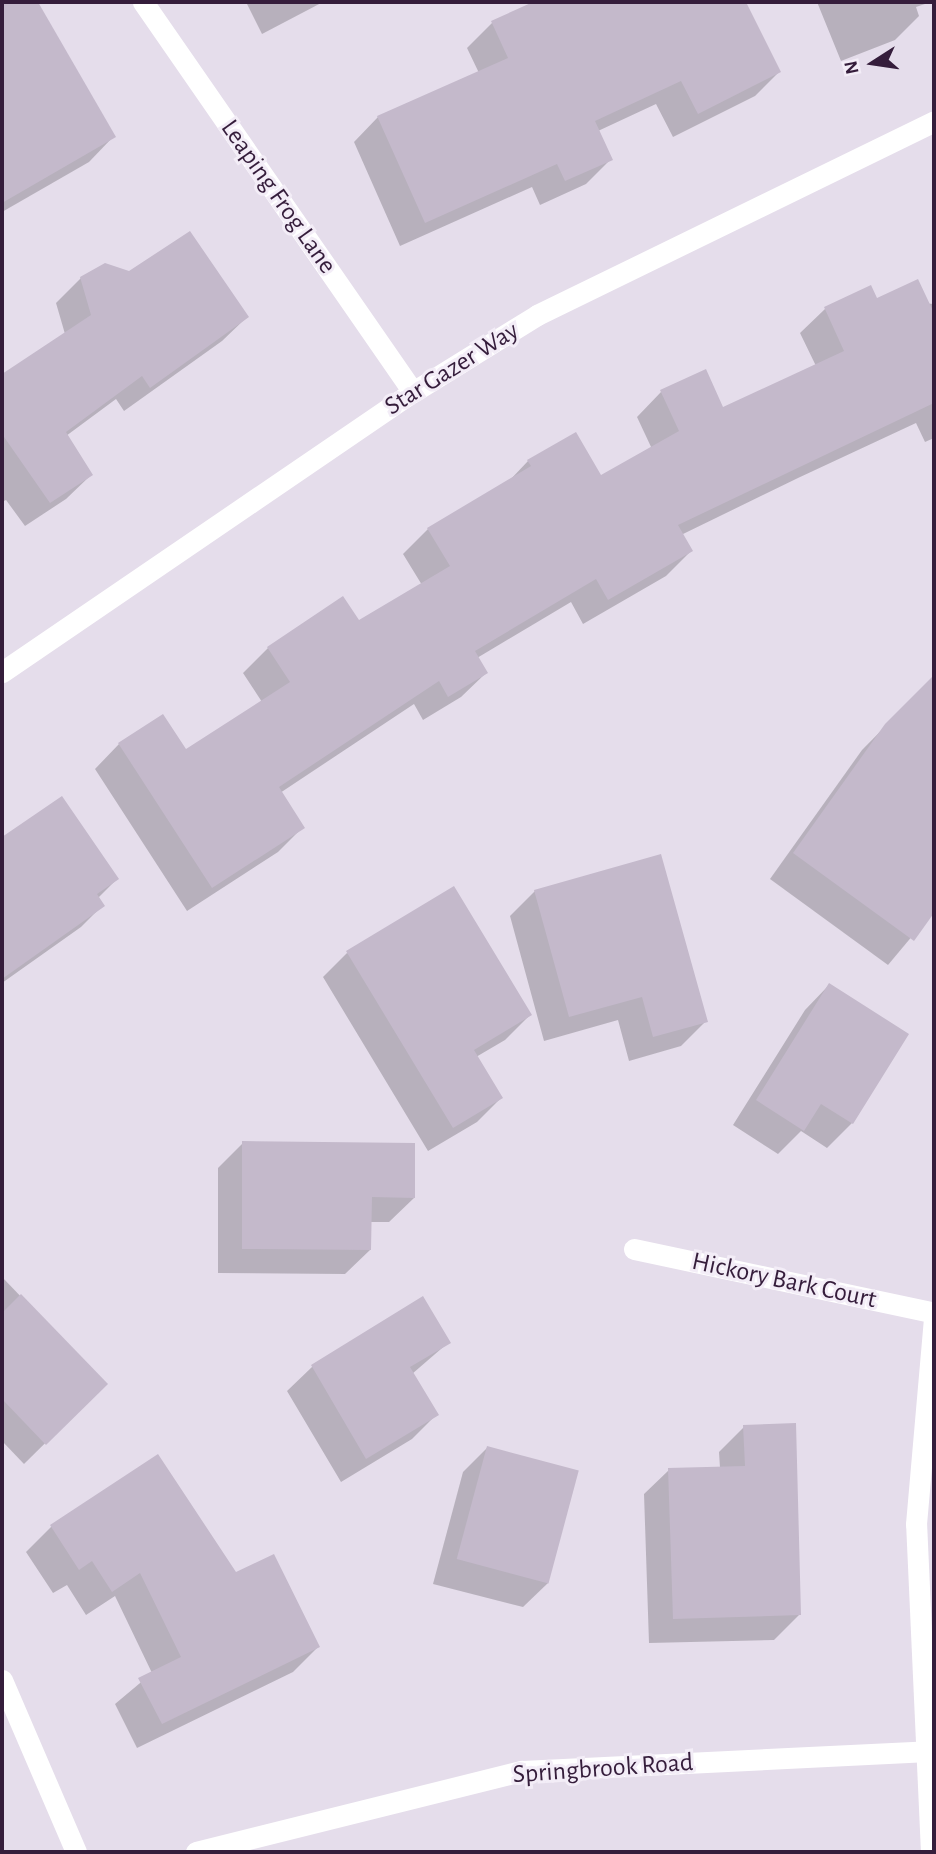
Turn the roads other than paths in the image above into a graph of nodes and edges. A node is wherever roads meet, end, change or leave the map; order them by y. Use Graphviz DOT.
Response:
graph roads {
  1 [pos="143,2"];
  2 [pos="934,121"];
  3 [pos="414,392"];
  4 [pos="2,672"];
  5 [pos="634,1249"];
  6 [pos="934,1313"];
  7 [pos="934,1320"];
  8 [pos="2,1680"];
  9 [pos="930,1751"];
  10 [pos="76,1852"];
  11 [pos="196,1852"];
  12 [pos="931,1852"];
  1 -- 3 [label="street, Leaping Frog Lane"];
  2 -- 3 [label="street, Star Gazer Way"];
  3 -- 4 [label="street, Star Gazer Way"];
  5 -- 6 [label="street, Hickory Bark Court"];
  7 -- 9 [label="street"];
  8 -- 10 [label="street"];
  9 -- 11 [label="street, Springbrook Road"];
  9 -- 12 [label="street"];
}
